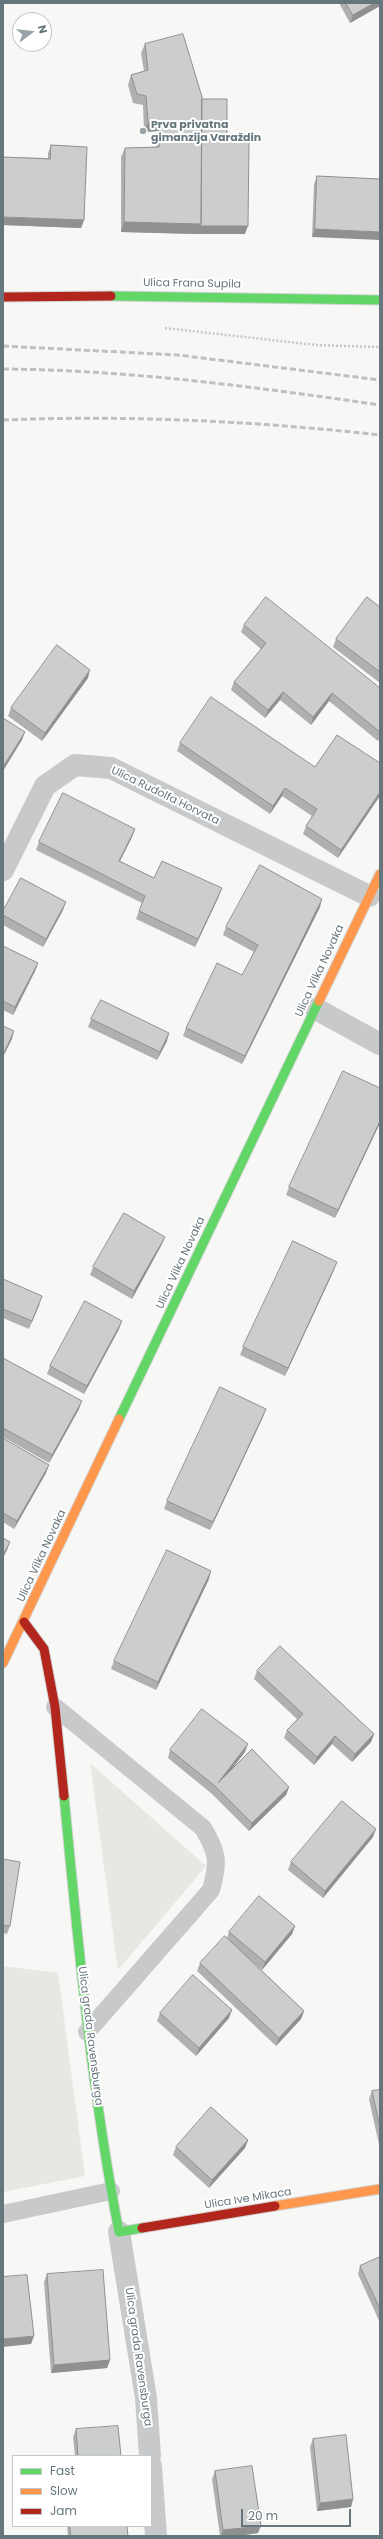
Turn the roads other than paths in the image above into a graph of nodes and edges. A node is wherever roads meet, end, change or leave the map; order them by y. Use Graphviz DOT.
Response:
graph roads {
  1 [pos="3,297"];
  2 [pos="380,300"];
  3 [pos="3,870"];
  4 [pos="380,874"];
  5 [pos="369,896"];
  6 [pos="316,1009"];
  7 [pos="380,1044"];
  8 [pos="24,1622"];
  9 [pos="3,1663"];
  10 [pos="55,1707"];
  11 [pos="87,2032"];
  12 [pos="380,2189"];
  13 [pos="111,2191"];
  14 [pos="3,2214"];
  15 [pos="119,2232"];
  16 [pos="150,2455"];
  17 [pos="152,2480"];
  18 [pos="156,2536"];
  1 -- 2 [label="main road, Ulica Frana Supila"];
  3 -- 5 [label="street, Ulica Rudolfa Horvata"];
  4 -- 5 [label="main road, Ulica Vilka Novaka"];
  5 -- 6 [label="main road, Ulica Vilka Novaka"];
  6 -- 7 [label="street"];
  6 -- 8 [label="main road, Ulica Vilka Novaka"];
  8 -- 9 [label="main road, Ulica Vilka Novaka"];
  8 -- 10 [label="main road, Ulica grada Ravensburga"];
  10 -- 11 [label="main road, Ulica grada Ravensburga"];
  10 -- 11 [label="lane"];
  11 -- 13 [label="main road, Ulica grada Ravensburga"];
  12 -- 15 [label="main road, Ulica Ive Mikaca"];
  13 -- 14 [label="lane"];
  13 -- 15 [label="main road, Ulica grada Ravensburga"];
  15 -- 16 [label="street, Ulica grada Ravensburga"];
  17 -- 18 [label="street"];
}
